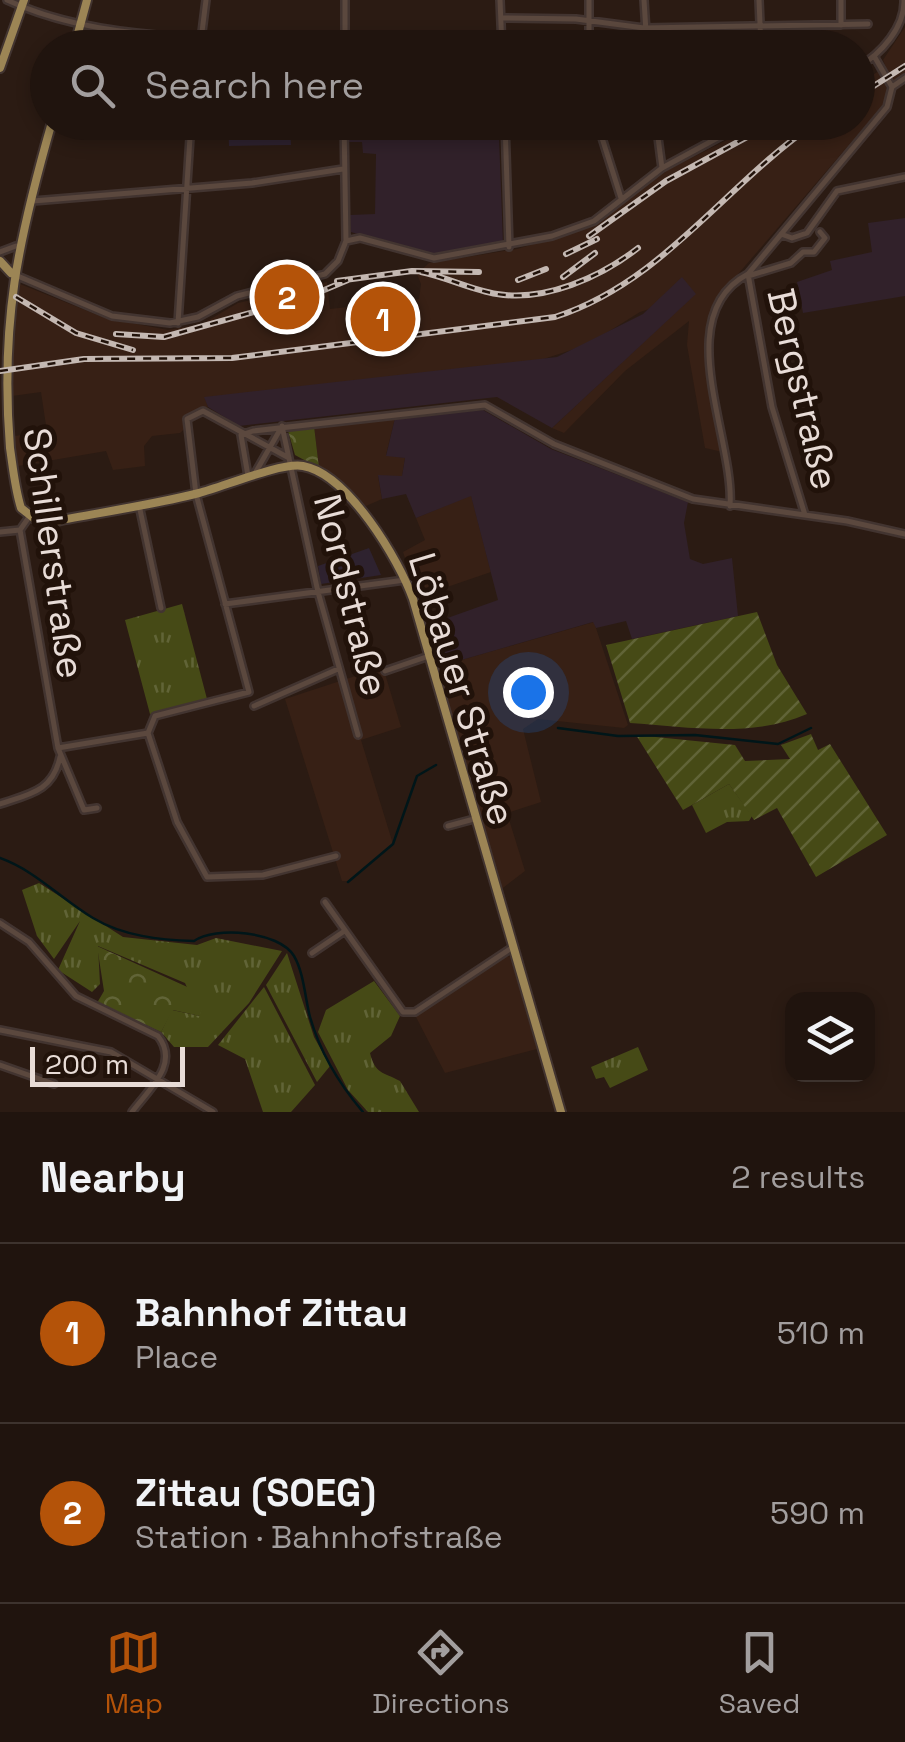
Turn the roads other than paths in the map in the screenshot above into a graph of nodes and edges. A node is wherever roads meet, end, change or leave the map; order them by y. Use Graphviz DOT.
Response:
graph roads {
  1 [pos="7,0"];
  2 [pos="86,0"];
  3 [pos="206,0"];
  4 [pos="345,0"];
  5 [pos="500,0"];
  6 [pos="589,0"];
  7 [pos="644,0"];
  8 [pos="758,0"];
  9 [pos="841,0"];
  10 [pos="904,0"];
  11 [pos="22,3"];
  12 [pos="501,18"];
  13 [pos="588,22"];
  14 [pos="80,24"];
  15 [pos="841,24"];
  16 [pos="868,24"];
  17 [pos="644,28"];
  18 [pos="758,28"];
  19 [pos="78,30"];
  20 [pos="132,30"];
  21 [pos="202,30"];
  22 [pos="345,30"];
  23 [pos="501,30"];
  24 [pos="588,30"];
  25 [pos="875,55"];
  26 [pos="875,58"];
  27 [pos="0,68"];
  28 [pos="905,78"];
  29 [pos="892,87"];
  30 [pos="875,121"];
  31 [pos="47,140"];
  32 [pos="189,140"];
  33 [pos="344,140"];
  34 [pos="506,140"];
  35 [pos="603,140"];
  36 [pos="658,140"];
  37 [pos="714,140"];
  38 [pos="859,140"];
  39 [pos="662,168"];
  40 [pos="343,169"];
  41 [pos="905,177"];
  42 [pos="184,190"];
  43 [pos="622,198"];
  44 [pos="29,201"];
  45 [pos="820,232"];
  46 [pos="781,234"];
  47 [pos="346,240"];
  48 [pos="16,246"];
  49 [pos="509,247"];
  50 [pos="0,252"];
  51 [pos="0,261"];
  52 [pos="10,272"];
  53 [pos="748,275"];
  54 [pos="178,323"];
  55 [pos="1,331"];
  56 [pos="282,426"];
  57 [pos="241,434"];
  58 [pos="269,448"];
  59 [pos="290,463"];
  60 [pos="251,479"];
  61 [pos="196,494"];
  62 [pos="139,505"];
  63 [pos="730,506"];
  64 [pos="804,515"];
  65 [pos="29,517"];
  66 [pos="20,530"];
  67 [pos="0,532"];
  68 [pos="905,534"];
  69 [pos="406,580"];
  70 [pos="318,592"];
  71 [pos="224,604"];
  72 [pos="161,608"];
  73 [pos="429,656"];
  74 [pos="338,669"];
  75 [pos="385,671"];
  76 [pos="254,706"];
  77 [pos="148,733"];
  78 [pos="358,735"];
  79 [pos="58,748"];
  80 [pos="60,758"];
  81 [pos="0,804"];
  82 [pos="98,808"];
  83 [pos="474,819"];
  84 [pos="448,826"];
  85 [pos="336,856"];
  86 [pos="324,902"];
  87 [pos="0,922"];
  88 [pos="343,932"];
  89 [pos="514,946"];
  90 [pos="312,953"];
  91 [pos="0,1031"];
  92 [pos="0,1065"];
  93 [pos="158,1078"];
  94 [pos="54,1084"];
  95 [pos="132,1112"];
  96 [pos="213,1112"];
  97 [pos="561,1112"];
  1 -- 11 [label="street"];
  2 -- 14 [label="main road"];
  3 -- 21 [label="street"];
  4 -- 22 [label="street"];
  5 -- 12 [label="street"];
  6 -- 13 [label="street"];
  7 -- 17 [label="street"];
  8 -- 18 [label="street"];
  9 -- 15 [label="street"];
  10 -- 25 [label="street"];
  11 -- 14 [label="street"];
  11 -- 27 [label="main road"];
  12 -- 13 [label="street"];
  12 -- 23 [label="street"];
  13 -- 17 [label="street"];
  13 -- 24 [label="street"];
  14 -- 19 [label="main road"];
  14 -- 20 [label="street"];
  15 -- 16 [label="street"];
  15 -- 18 [label="street"];
  17 -- 18 [label="street"];
  26 -- 29 [label="street"];
  28 -- 29 [label="street"];
  29 -- 30 [label="street, Bergstraße"];
  31 -- 44 [label="main road, Schillerstraße"];
  32 -- 42 [label="street"];
  33 -- 40 [label="street"];
  34 -- 49 [label="street"];
  35 -- 43 [label="street"];
  36 -- 39 [label="street"];
  37 -- 39 [label="street"];
  38 -- 46 [label="street, Bergstraße"];
  39 -- 43 [label="street"];
  40 -- 42 [label="street"];
  40 -- 47 [label="street"];
  41 -- 46 [label="street"];
  42 -- 44 [label="street"];
  42 -- 54 [label="street"];
  43 -- 49 [label="street"];
  44 -- 48 [label="main road, Schillerstraße"];
  45 -- 53 [label="street"];
  46 -- 53 [label="street, Bergstraße"];
  47 -- 49 [label="street"];
  47 -- 54 [label="street"];
  48 -- 50 [label="street"];
  48 -- 52 [label="main road, Schillerstraße"];
  51 -- 52 [label="main road"];
  52 -- 54 [label="street"];
  52 -- 55 [label="main road, Schillerstraße"];
  53 -- 63 [label="street"];
  53 -- 64 [label="street, Bergstraße"];
  55 -- 65 [label="main road, Schillerstraße"];
  56 -- 57 [label="street"];
  56 -- 58 [label="street"];
  56 -- 59 [label="street, Nordstraße"];
  56 -- 63 [label="street"];
  57 -- 58 [label="street, Löbauer Straße"];
  57 -- 60 [label="street"];
  57 -- 61 [label="street, Löbauer Straße"];
  58 -- 59 [label="street, Löbauer Straße"];
  58 -- 60 [label="street"];
  59 -- 60 [label="main road"];
  59 -- 69 [label="main road, Löbauer Straße"];
  59 -- 70 [label="street, Nordstraße"];
  60 -- 61 [label="main road"];
  61 -- 62 [label="main road"];
  61 -- 71 [label="street"];
  62 -- 65 [label="main road"];
  62 -- 72 [label="street"];
  63 -- 64 [label="street"];
  64 -- 68 [label="street"];
  65 -- 66 [label="street, Schillerstraße"];
  66 -- 67 [label="street"];
  66 -- 79 [label="street, Schillerstraße"];
  69 -- 70 [label="street"];
  69 -- 73 [label="main road, Löbauer Straße"];
  70 -- 71 [label="street"];
  70 -- 74 [label="street, Nordstraße"];
  71 -- 77 [label="street"];
  73 -- 75 [label="street"];
  73 -- 83 [label="main road, Löbauer Straße"];
  74 -- 76 [label="street"];
  74 -- 78 [label="street, Nordstraße"];
  77 -- 79 [label="street"];
  77 -- 85 [label="street"];
  79 -- 80 [label="street, Schillerstraße"];
  80 -- 81 [label="street"];
  80 -- 82 [label="street, Schillerstraße"];
  83 -- 84 [label="street"];
  83 -- 89 [label="main road, Löbauer Straße"];
  86 -- 88 [label="street"];
  87 -- 93 [label="street"];
  88 -- 89 [label="street"];
  88 -- 90 [label="street"];
  89 -- 97 [label="main road, Löbauer Straße"];
  91 -- 93 [label="street"];
  92 -- 94 [label="street"];
  93 -- 95 [label="street"];
  93 -- 96 [label="street"];
}
